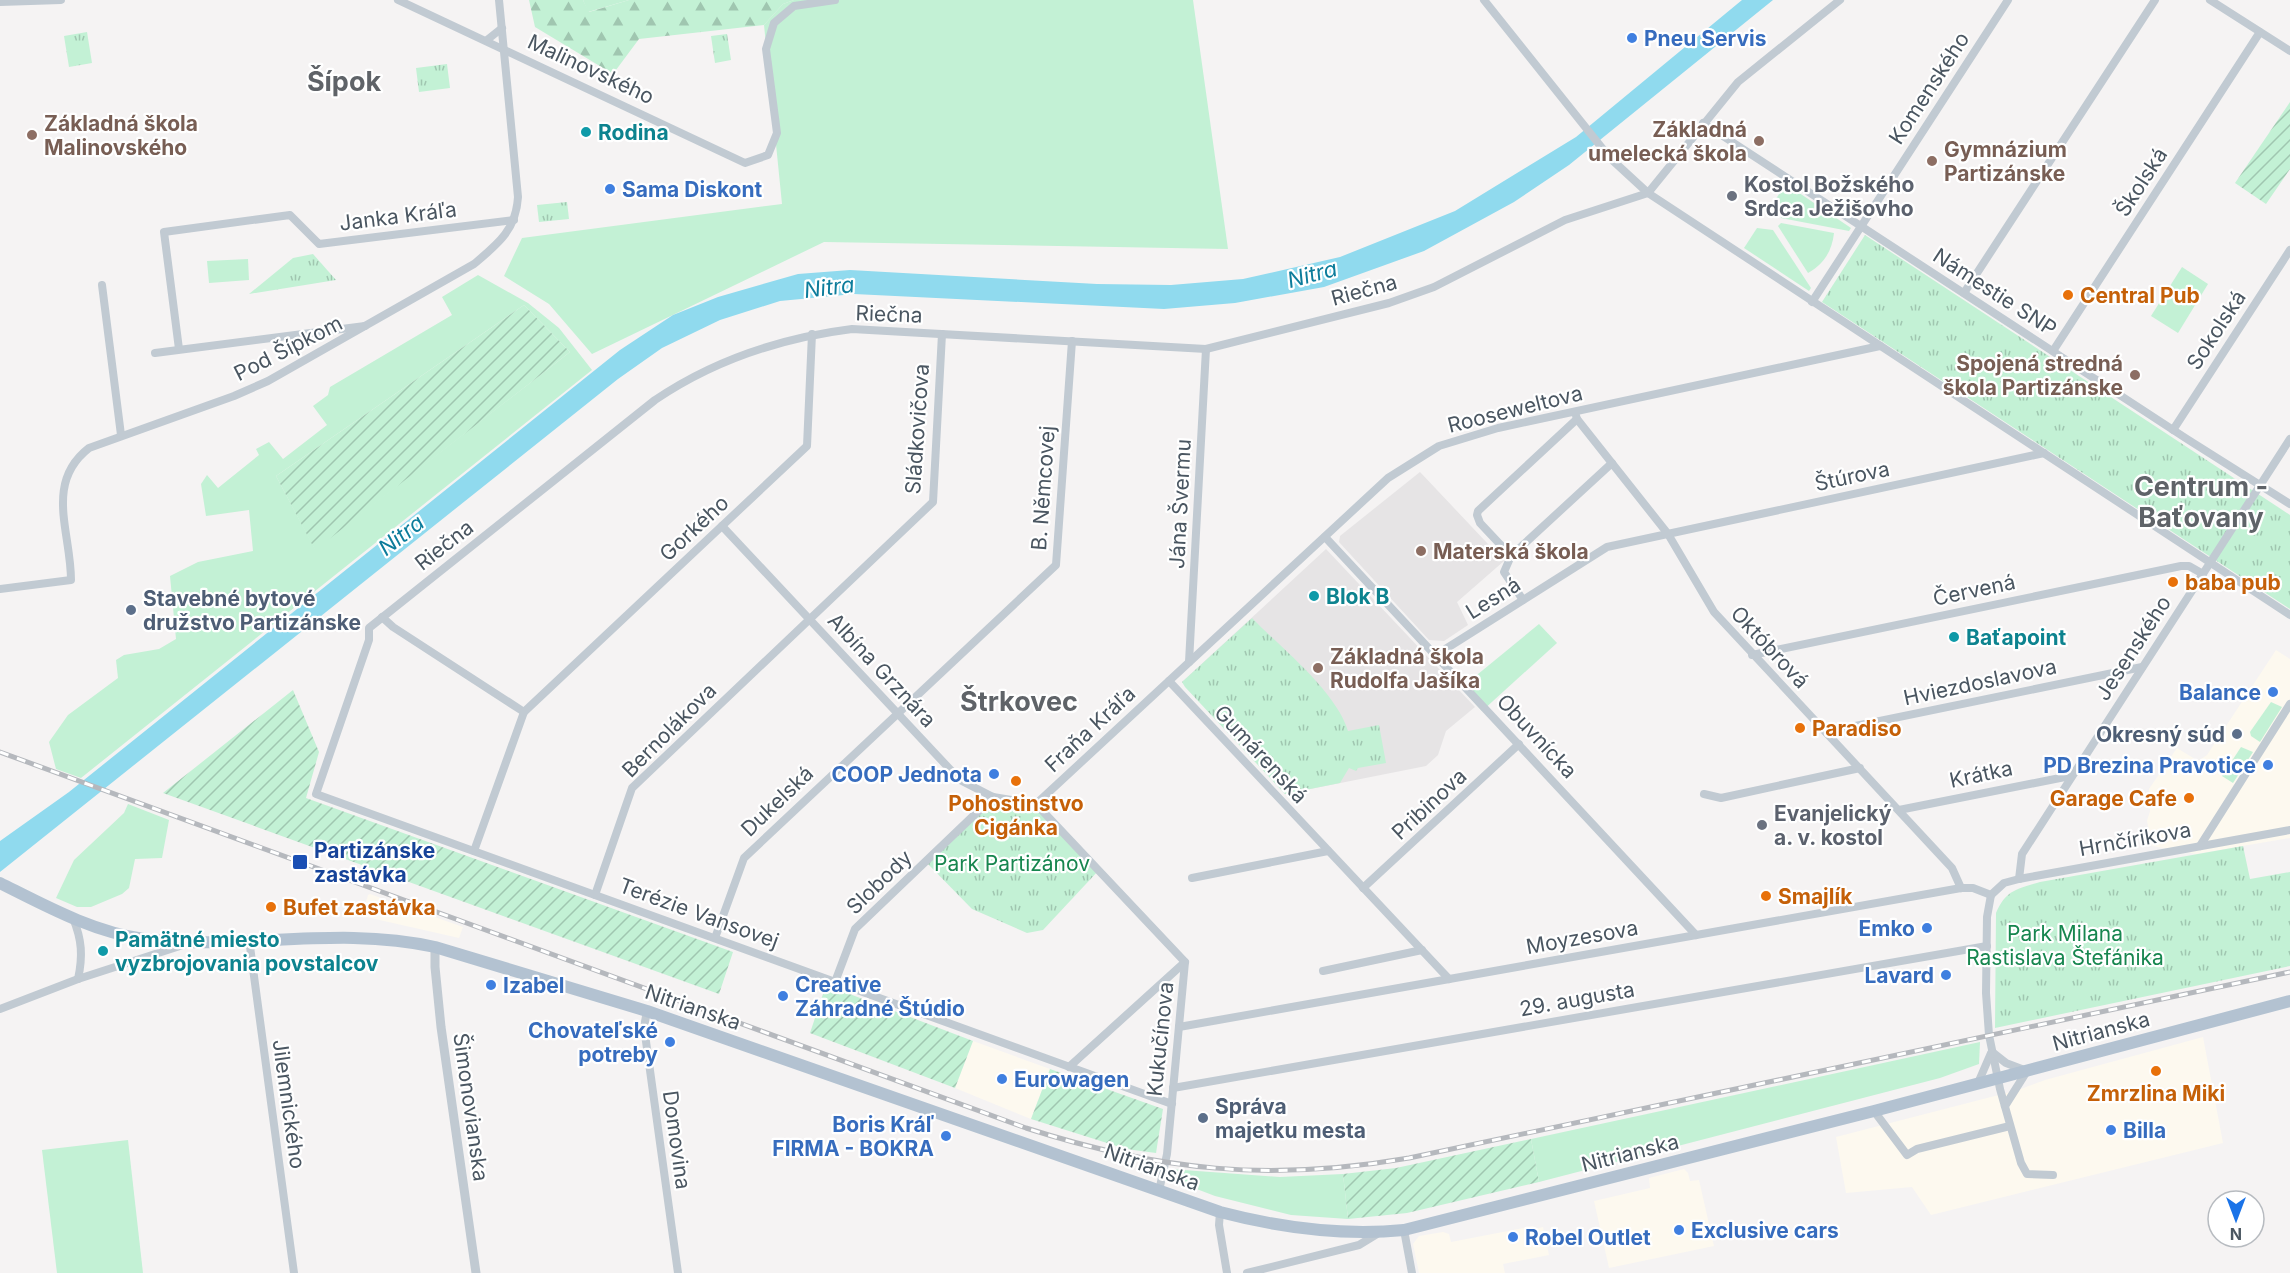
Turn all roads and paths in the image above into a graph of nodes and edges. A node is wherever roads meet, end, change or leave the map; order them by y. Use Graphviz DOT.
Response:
graph roads {
  1 [pos="61,0"];
  2 [pos="398,0"];
  3 [pos="499,0"];
  4 [pos="835,0"];
  5 [pos="1484,0"];
  6 [pos="1840,0"];
  7 [pos="2008,0"];
  8 [pos="2155,0"];
  9 [pos="2211,0"];
  10 [pos="0,2"];
  11 [pos="502,28"];
  12 [pos="2260,32"];
  13 [pos="487,40"];
  14 [pos="505,49"];
  15 [pos="2290,51"];
  16 [pos="1703,123"];
  17 [pos="1648,193"];
  18 [pos="514,220"];
  19 [pos="1861,225"];
  20 [pos="2290,250"];
  21 [pos="102,285"];
  22 [pos="1964,293"];
  23 [pos="1812,302"];
  24 [pos="369,325"];
  25 [pos="812,334"];
  26 [pos="942,334"];
  27 [pos="1072,341"];
  28 [pos="1880,346"];
  29 [pos="179,349"];
  30 [pos="1206,349"];
  31 [pos="2053,351"];
  32 [pos="155,353"];
  33 [pos="1576,415"];
  34 [pos="2173,430"];
  35 [pos="121,435"];
  36 [pos="2290,439"];
  37 [pos="2044,453"];
  38 [pos="1612,463"];
  39 [pos="2260,485"];
  40 [pos="2290,504"];
  41 [pos="723,526"];
  42 [pos="1668,534"];
  43 [pos="1325,537"];
  44 [pos="1511,556"];
  45 [pos="2210,563"];
  46 [pos="2203,574"];
  47 [pos="0,590"];
  48 [pos="1523,600"];
  49 [pos="2290,615"];
  50 [pos="382,617"];
  51 [pos="810,619"];
  52 [pos="1436,655"];
  53 [pos="1752,655"];
  54 [pos="1189,662"];
  55 [pos="2142,667"];
  56 [pos="1169,681"];
  57 [pos="2290,704"];
  58 [pos="524,712"];
  59 [pos="897,712"];
  60 [pos="1826,732"];
  61 [pos="1519,744"];
  62 [pos="1860,768"];
  63 [pos="2070,776"];
  64 [pos="316,794"];
  65 [pos="1704,794"];
  66 [pos="993,797"];
  67 [pos="1036,804"];
  68 [pos="1899,810"];
  69 [pos="2290,830"];
  70 [pos="2200,846"];
  71 [pos="474,851"];
  72 [pos="1328,851"];
  73 [pos="1192,878"];
  74 [pos="2019,879"];
  75 [pos="0,883"];
  76 [pos="1364,888"];
  77 [pos="1961,888"];
  78 [pos="595,895"];
  79 [pos="1991,895"];
  80 [pos="72,918"];
  81 [pos="1696,935"];
  82 [pos="715,938"];
  83 [pos="249,939"];
  84 [pos="192,942"];
  85 [pos="1987,946"];
  86 [pos="435,947"];
  87 [pos="1422,950"];
  88 [pos="1185,962"];
  89 [pos="1323,971"];
  90 [pos="78,979"];
  91 [pos="1449,979"];
  92 [pos="835,982"];
  93 [pos="2290,1001"];
  94 [pos="0,1009"];
  95 [pos="646,1011"];
  96 [pos="1179,1028"];
  97 [pos="1992,1052"];
  98 [pos="1069,1066"];
  99 [pos="2026,1071"];
  100 [pos="1998,1079"];
  101 [pos="1977,1084"];
  102 [pos="1173,1088"];
  103 [pos="1172,1104"];
  104 [pos="2005,1106"];
  105 [pos="1874,1111"];
  106 [pos="2010,1126"];
  107 [pos="2053,1175"];
  108 [pos="1159,1191"];
  109 [pos="1220,1212"];
  110 [pos="1404,1230"];
  111 [pos="1378,1233"];
  112 [pos="294,1273"];
  113 [pos="476,1273"];
  114 [pos="678,1273"];
  115 [pos="1227,1273"];
  116 [pos="1247,1273"];
  117 [pos="1412,1273"];
  1 -- 10 [label="street"];
  2 -- 13 [label="street, Malinovského"];
  3 -- 11 [label="street, Pod Šípkom"];
  4 -- 14 [label="street, Malinovského"];
  5 -- 17 [label="street"];
  6 -- 16 [label="street"];
  7 -- 19 [label="street, Komenského"];
  8 -- 22 [label="street"];
  9 -- 12 [label="street"];
  11 -- 13 [label="street"];
  11 -- 14 [label="street, Pod Šípkom"];
  12 -- 15 [label="street"];
  12 -- 31 [label="street, Školská"];
  13 -- 14 [label="street, Malinovského"];
  14 -- 18 [label="street, Pod Šípkom"];
  16 -- 17 [label="street"];
  16 -- 19 [label="street, Námestie SNP"];
  17 -- 23 [label="street"];
  17 -- 30 [label="street, Riečna"];
  18 -- 24 [label="street, Pod Šípkom"];
  18 -- 29 [label="street, Janka Kráľa"];
  19 -- 22 [label="street, Námestie SNP"];
  19 -- 23 [label="street"];
  20 -- 34 [label="street, Sokolská"];
  21 -- 35 [label="street"];
  22 -- 31 [label="street, Námestie SNP"];
  23 -- 28 [label="street"];
  24 -- 29 [label="street"];
  24 -- 35 [label="street, Pod Šípkom"];
  25 -- 26 [label="street, Riečna"];
  25 -- 41 [label="street, Gorkého"];
  25 -- 50 [label="street, Riečna"];
  26 -- 27 [label="street, Riečna"];
  26 -- 51 [label="street, Sládkovičova"];
  27 -- 30 [label="street, Riečna"];
  27 -- 59 [label="street, B. Němcovej"];
  28 -- 33 [label="street, Rooseweltova"];
  28 -- 37 [label="street"];
  29 -- 32 [label="street"];
  30 -- 54 [label="street, Jána Švermu"];
  31 -- 34 [label="street, Námestie SNP"];
  33 -- 38 [label="street, Októbrová"];
  33 -- 43 [label="street, Rooseweltova"];
  33 -- 44 [label="street"];
  34 -- 39 [label="street, Námestie SNP"];
  35 -- 47 [label="street, Pod Šípkom"];
  36 -- 39 [label="street"];
  37 -- 42 [label="street, Štúrova"];
  37 -- 45 [label="street"];
  38 -- 42 [label="street, Októbrová"];
  38 -- 44 [label="street"];
  39 -- 40 [label="street, Námestie SNP"];
  39 -- 45 [label="street"];
  41 -- 51 [label="street, Albína Grznára"];
  41 -- 58 [label="street, Gorkého"];
  42 -- 48 [label="street, Lesná"];
  42 -- 53 [label="street, Októbrová"];
  43 -- 52 [label="street, Obuvnícka"];
  43 -- 54 [label="street, Rooseweltova"];
  44 -- 48 [label="street"];
  45 -- 46 [label="street, Jesenského"];
  45 -- 49 [label="street"];
  46 -- 53 [label="street, Červená"];
  46 -- 55 [label="street, Jesenského"];
  48 -- 52 [label="street, Lesná"];
  50 -- 58 [label="street"];
  50 -- 64 [label="street, Riečna"];
  51 -- 59 [label="street, Albína Grznára"];
  51 -- 78 [label="street, Bernolákova"];
  52 -- 61 [label="street, Obuvnícka"];
  53 -- 60 [label="street, Októbrová"];
  54 -- 56 [label="street, Rooseweltova"];
  55 -- 60 [label="street, Hviezdoslavova"];
  55 -- 63 [label="street, Jesenského"];
  56 -- 67 [label="street, Fraňa Kráľa"];
  56 -- 72 [label="street, Gumárenská"];
  57 -- 70 [label="street"];
  58 -- 71 [label="street, Gorkého"];
  59 -- 66 [label="street, Albína Grznára"];
  59 -- 82 [label="street, Dukelská"];
  60 -- 62 [label="street, Októbrová"];
  61 -- 76 [label="street, Pribinova"];
  61 -- 81 [label="street, Obuvnícka"];
  62 -- 65 [label="street"];
  62 -- 68 [label="street, Októbrová"];
  63 -- 68 [label="street, Krátka"];
  63 -- 74 [label="street, Jesenského"];
  64 -- 71 [label="street, Terézie Vansovej"];
  66 -- 67 [label="street, Albína Grznára"];
  66 -- 92 [label="street, Slobody"];
  67 -- 88 [label="street, Kukučínova"];
  68 -- 77 [label="street, Októbrová"];
  69 -- 70 [label="street, Hrnčírikova"];
  70 -- 74 [label="street, Hrnčírikova"];
  71 -- 78 [label="street, Terézie Vansovej"];
  72 -- 73 [label="street"];
  72 -- 76 [label="street, Gumárenská"];
  74 -- 79 [label="street, Hrnčírikova"];
  75 -- 80 [label="main road, Nitrianska"];
  76 -- 87 [label="street, Gumárenská"];
  77 -- 79 [label="street, Moyzesova"];
  77 -- 81 [label="street, Moyzesova"];
  78 -- 82 [label="street, Terézie Vansovej"];
  79 -- 85 [label="street"];
  80 -- 84 [label="main road, Nitrianska"];
  80 -- 90 [label="street"];
  81 -- 91 [label="street, Moyzesova"];
  82 -- 92 [label="street, Terézie Vansovej"];
  83 -- 84 [label="main road, Nitrianska"];
  83 -- 86 [label="main road, Nitrianska"];
  83 -- 112 [label="street, Jilemnického"];
  84 -- 90 [label="street"];
  85 -- 97 [label="street"];
  85 -- 102 [label="street, 29. augusta"];
  86 -- 95 [label="main road, Nitrianska"];
  86 -- 113 [label="street, Šimonovianska"];
  87 -- 89 [label="street"];
  87 -- 91 [label="street, Gumárenská"];
  88 -- 96 [label="street, Kukučínova"];
  88 -- 98 [label="street"];
  90 -- 94 [label="street"];
  91 -- 96 [label="street, Moyzesova"];
  92 -- 98 [label="street, Terézie Vansovej"];
  93 -- 99 [label="main road, Nitrianska"];
  95 -- 108 [label="main road, Nitrianska"];
  95 -- 114 [label="street, Domovina"];
  96 -- 102 [label="street, Kukučínova"];
  97 -- 99 [label="street"];
  97 -- 100 [label="street"];
  97 -- 101 [label="street"];
  98 -- 103 [label="street, Terézie Vansovej"];
  99 -- 100 [label="main road, Nitrianska"];
  99 -- 104 [label="street"];
  100 -- 101 [label="main road, Nitrianska"];
  100 -- 104 [label="street"];
  101 -- 105 [label="main road, Nitrianska"];
  102 -- 103 [label="street, Kukučínova"];
  103 -- 108 [label="street, Kukučínova"];
  104 -- 106 [label="street"];
  105 -- 106 [label="street"];
  105 -- 110 [label="main road, Nitrianska"];
  106 -- 107 [label="street"];
  108 -- 109 [label="main road, Nitrianska"];
  109 -- 111 [label="main road, Nitrianska"];
  109 -- 115 [label="street"];
  110 -- 111 [label="main road, Nitrianska"];
  110 -- 117 [label="street"];
  111 -- 116 [label="street"];
}
